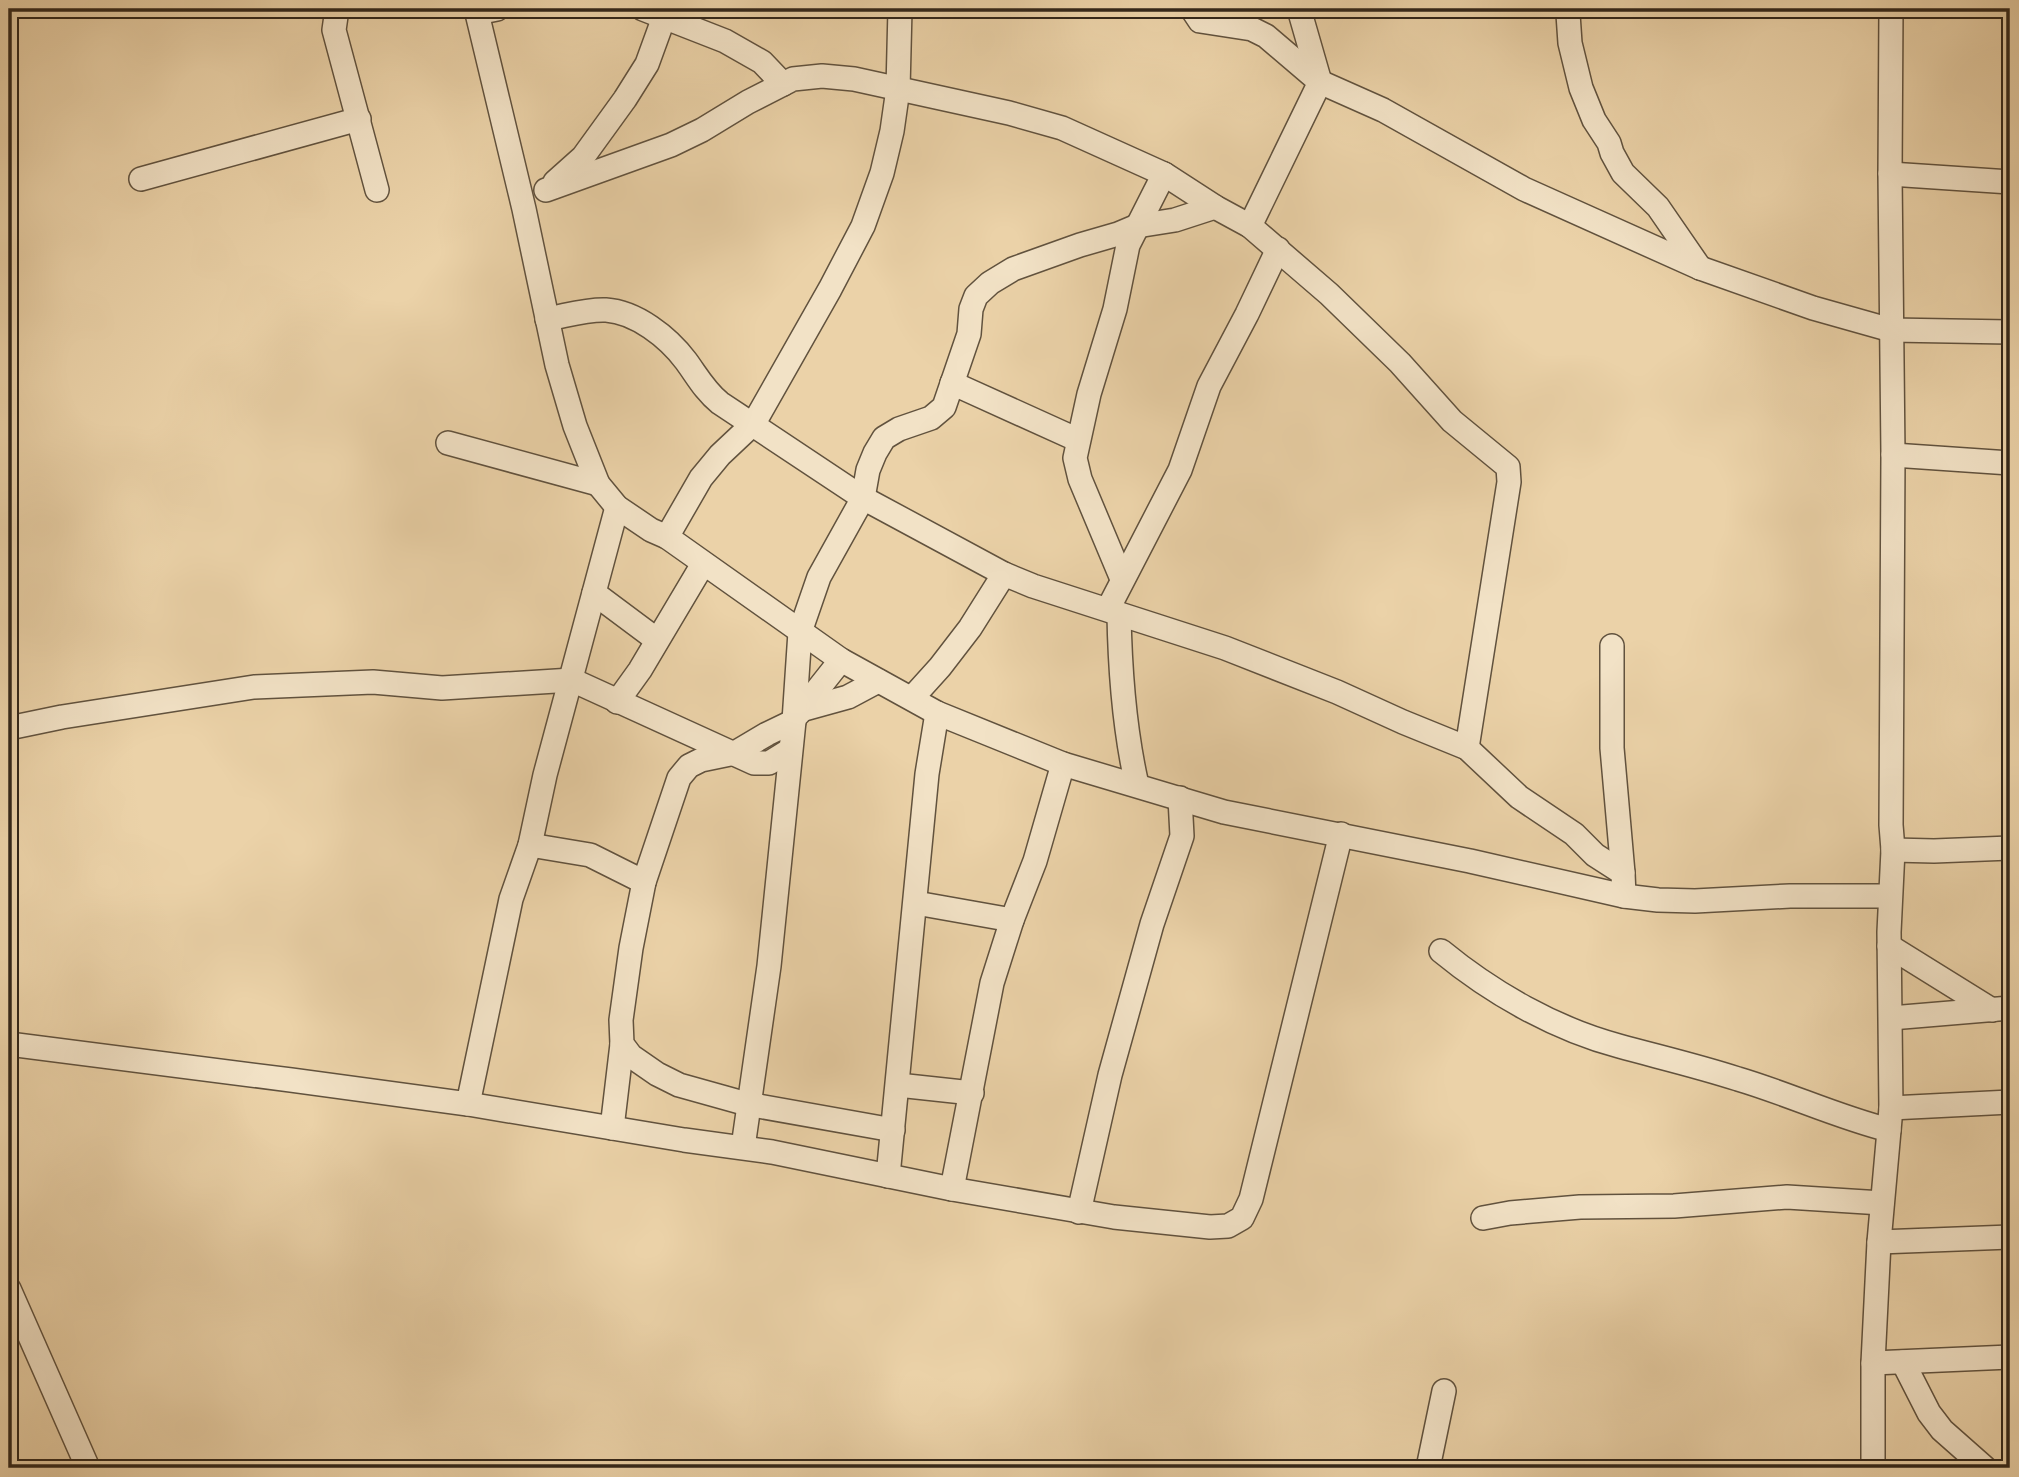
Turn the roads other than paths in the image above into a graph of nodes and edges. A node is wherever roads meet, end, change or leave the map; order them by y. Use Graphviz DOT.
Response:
graph roads {
  1 [pos="337,9"];
  2 [pos="900,9"];
  3 [pos="1192,9"];
  4 [pos="1299,9"];
  5 [pos="1565,9"];
  6 [pos="1891,9"];
  7 [pos="483,10"];
  8 [pos="658,12"];
  9 [pos="1320,82"];
  10 [pos="783,84"];
  11 [pos="898,89"];
  12 [pos="359,119"];
  13 [pos="1164,174"];
  14 [pos="1889,174"];
  15 [pos="141,179"];
  16 [pos="2010,182"];
  17 [pos="377,190"];
  18 [pos="546,190"];
  19 [pos="1215,207"];
  20 [pos="524,209"];
  21 [pos="1137,226"];
  22 [pos="1250,226"];
  23 [pos="1278,249"];
  24 [pos="1700,268"];
  25 [pos="547,319"];
  26 [pos="1891,330"];
  27 [pos="2010,332"];
  28 [pos="952,383"];
  29 [pos="754,424"];
  30 [pos="1078,440"];
  31 [pos="448,443"];
  32 [pos="1893,455"];
  33 [pos="2010,463"];
  34 [pos="598,484"];
  35 [pos="863,498"];
  36 [pos="617,507"];
  37 [pos="667,537"];
  38 [pos="703,564"];
  39 [pos="1004,574"];
  40 [pos="1122,579"];
  41 [pos="594,593"];
  42 [pos="1122,615"];
  43 [pos="800,632"];
  44 [pos="657,640"];
  45 [pos="1612,646"];
  46 [pos="841,660"];
  47 [pos="572,680"];
  48 [pos="878,681"];
  49 [pos="912,698"];
  50 [pos="617,702"];
  51 [pos="937,713"];
  52 [pos="796,716"];
  53 [pos="9,728"];
  54 [pos="1467,748"];
  55 [pos="790,750"];
  56 [pos="735,753"];
  57 [pos="1063,764"];
  58 [pos="1137,785"];
  59 [pos="1180,798"];
  60 [pos="1224,812"];
  61 [pos="1341,834"];
  62 [pos="1182,836"];
  63 [pos="530,845"];
  64 [pos="2010,848"];
  65 [pos="1893,850"];
  66 [pos="1623,873"];
  67 [pos="644,882"];
  68 [pos="1624,896"];
  69 [pos="1890,896"];
  70 [pos="916,903"];
  71 [pos="1012,920"];
  72 [pos="1889,946"];
  73 [pos="1441,951"];
  74 [pos="2001,1009"];
  75 [pos="1891,1018"];
  76 [pos="622,1044"];
  77 [pos="9,1045"];
  78 [pos="898,1085"];
  79 [pos="972,1093"];
  80 [pos="2010,1102"];
  81 [pos="467,1104"];
  82 [pos="747,1104"];
  83 [pos="1890,1119"];
  84 [pos="612,1128"];
  85 [pos="893,1130"];
  86 [pos="743,1147"];
  87 [pos="888,1176"];
  88 [pos="952,1189"];
  89 [pos="1882,1203"];
  90 [pos="1079,1212"];
  91 [pos="1483,1218"];
  92 [pos="2010,1237"];
  93 [pos="1879,1242"];
  94 [pos="9,1289"];
  95 [pos="2010,1357"];
  96 [pos="1903,1362"];
  97 [pos="1873,1363"];
  98 [pos="1444,1391"];
  99 [pos="88,1468"];
  100 [pos="1428,1468"];
  101 [pos="1873,1468"];
  102 [pos="1984,1468"];
  1 -- 12 [label="street"];
  2 -- 11 [label="street"];
  3 -- 9 [label="street"];
  4 -- 9 [label="street"];
  5 -- 24 [label="street"];
  6 -- 14 [label="street"];
  7 -- 20 [label="street"];
  8 -- 10 [label="street"];
  8 -- 18 [label="street"];
  9 -- 22 [label="street"];
  9 -- 24 [label="street"];
  10 -- 11 [label="street"];
  10 -- 18 [label="street"];
  11 -- 13 [label="street"];
  11 -- 29 [label="street"];
  12 -- 15 [label="street"];
  12 -- 17 [label="street"];
  13 -- 19 [label="street"];
  13 -- 21 [label="street"];
  14 -- 16 [label="street"];
  14 -- 26 [label="street"];
  18 -- 20 [label="street"];
  19 -- 21 [label="street"];
  19 -- 22 [label="street"];
  20 -- 25 [label="street"];
  21 -- 28 [label="street"];
  21 -- 30 [label="street"];
  22 -- 23 [label="street"];
  23 -- 40 [label="street"];
  23 -- 54 [label="street"];
  24 -- 26 [label="street"];
  25 -- 29 [label="street"];
  25 -- 34 [label="street"];
  26 -- 27 [label="street"];
  26 -- 32 [label="street"];
  28 -- 30 [label="street"];
  28 -- 35 [label="street"];
  29 -- 35 [label="street"];
  29 -- 37 [label="street"];
  30 -- 40 [label="street"];
  31 -- 34 [label="street"];
  32 -- 33 [label="street"];
  32 -- 65 [label="street"];
  34 -- 36 [label="street"];
  35 -- 39 [label="street"];
  35 -- 43 [label="street"];
  36 -- 37 [label="street"];
  36 -- 41 [label="street"];
  37 -- 38 [label="street"];
  38 -- 43 [label="street"];
  38 -- 44 [label="street"];
  39 -- 42 [label="street"];
  39 -- 49 [label="street"];
  40 -- 42 [label="street"];
  41 -- 44 [label="street"];
  41 -- 47 [label="street"];
  42 -- 54 [label="street"];
  42 -- 58 [label="street"];
  43 -- 46 [label="street"];
  43 -- 52 [label="street"];
  44 -- 50 [label="street"];
  45 -- 66 [label="street"];
  46 -- 48 [label="street"];
  46 -- 52 [label="street"];
  47 -- 50 [label="street"];
  47 -- 53 [label="street"];
  47 -- 63 [label="street"];
  48 -- 49 [label="street"];
  48 -- 52 [label="street"];
  49 -- 51 [label="street"];
  50 -- 56 [label="street"];
  51 -- 57 [label="street"];
  51 -- 70 [label="street"];
  52 -- 55 [label="street"];
  52 -- 56 [label="street"];
  54 -- 66 [label="street"];
  55 -- 56 [label="street"];
  55 -- 82 [label="street"];
  56 -- 67 [label="street"];
  57 -- 58 [label="street"];
  57 -- 71 [label="street"];
  58 -- 59 [label="street"];
  59 -- 60 [label="street"];
  59 -- 62 [label="street"];
  60 -- 61 [label="street"];
  60 -- 62 [label="street"];
  61 -- 68 [label="street"];
  61 -- 90 [label="street"];
  62 -- 90 [label="street"];
  63 -- 67 [label="street"];
  63 -- 81 [label="street"];
  64 -- 65 [label="street"];
  65 -- 69 [label="street"];
  66 -- 68 [label="street"];
  67 -- 76 [label="street"];
  68 -- 69 [label="street"];
  69 -- 72 [label="street"];
  70 -- 71 [label="street"];
  70 -- 78 [label="street"];
  71 -- 79 [label="street"];
  72 -- 74 [label="street"];
  72 -- 75 [label="street"];
  73 -- 83 [label="street"];
  74 -- 75 [label="street"];
  75 -- 83 [label="street"];
  76 -- 82 [label="street"];
  76 -- 84 [label="street"];
  77 -- 81 [label="street"];
  78 -- 79 [label="street"];
  78 -- 85 [label="street"];
  79 -- 88 [label="street"];
  80 -- 83 [label="street"];
  81 -- 84 [label="street"];
  82 -- 85 [label="street"];
  82 -- 86 [label="street"];
  83 -- 89 [label="street"];
  84 -- 86 [label="street"];
  85 -- 87 [label="street"];
  86 -- 87 [label="street"];
  87 -- 88 [label="street"];
  88 -- 90 [label="street"];
  89 -- 91 [label="street"];
  89 -- 93 [label="street"];
  92 -- 93 [label="street"];
  93 -- 97 [label="street"];
  94 -- 99 [label="street"];
  95 -- 96 [label="street"];
  96 -- 97 [label="street"];
  96 -- 102 [label="street"];
  97 -- 101 [label="street"];
  98 -- 100 [label="street"];
}
